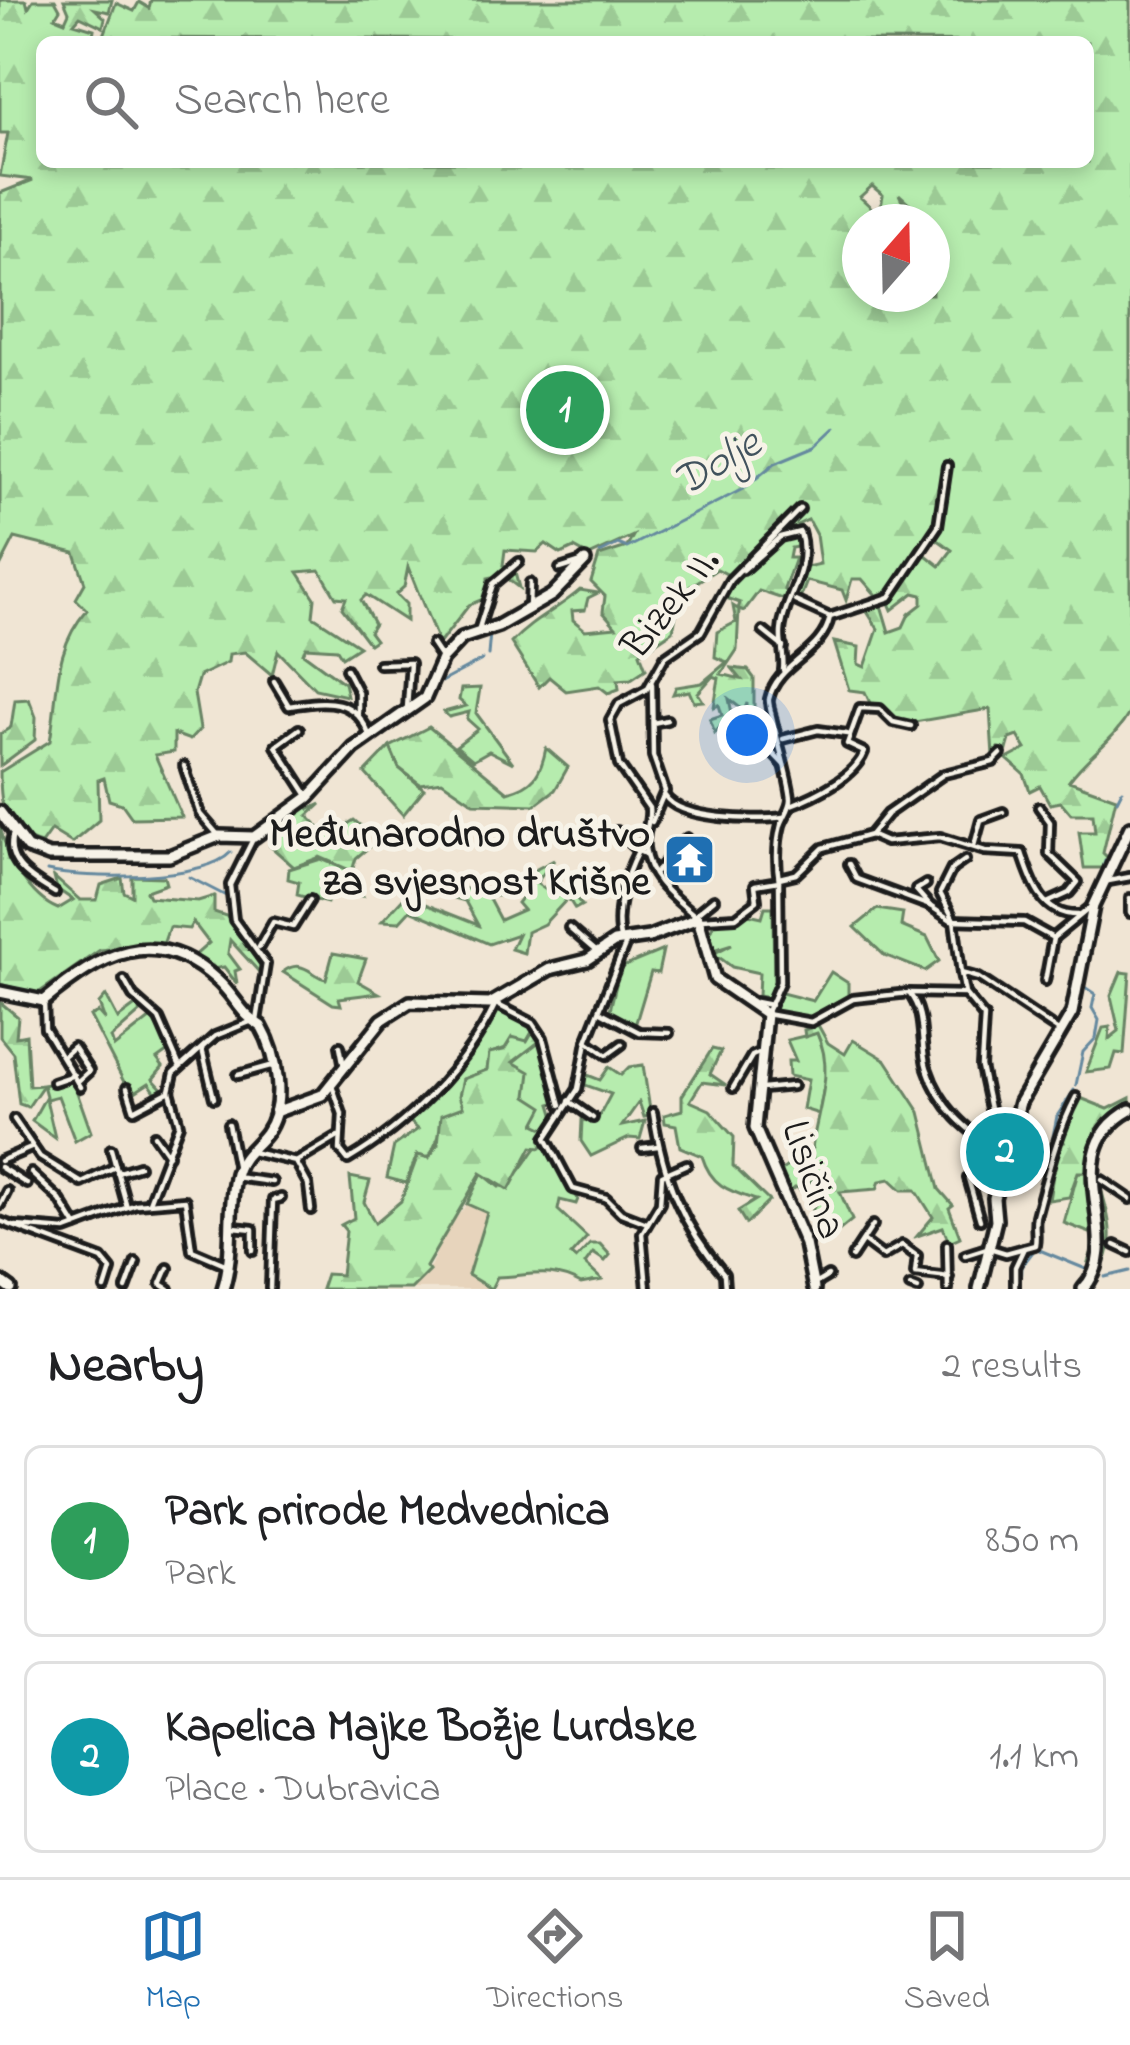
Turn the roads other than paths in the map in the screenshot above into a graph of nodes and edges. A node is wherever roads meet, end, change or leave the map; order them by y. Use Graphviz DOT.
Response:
graph roads {
  1 [pos="947,466"];
  2 [pos="800,509"];
  3 [pos="586,561"];
  4 [pos="519,562"];
  5 [pos="560,568"];
  6 [pos="737,572"];
  7 [pos="530,583"];
  8 [pos="795,601"];
  9 [pos="529,608"];
  10 [pos="830,617"];
  11 [pos="479,628"];
  12 [pos="763,632"];
  13 [pos="432,644"];
  14 [pos="783,647"];
  15 [pos="442,659"];
  16 [pos="379,664"];
  17 [pos="346,670"];
  18 [pos="782,676"];
  19 [pos="652,679"];
  20 [pos="274,681"];
  21 [pos="407,710"];
  22 [pos="358,712"];
  23 [pos="749,717"];
  24 [pos="668,720"];
  25 [pos="653,723"];
  26 [pos="910,726"];
  27 [pos="299,729"];
  28 [pos="849,734"];
  29 [pos="370,738"];
  30 [pos="783,739"];
  31 [pos="1001,754"];
  32 [pos="184,766"];
  33 [pos="786,770"];
  34 [pos="664,796"];
  35 [pos="309,797"];
  36 [pos="791,805"];
  37 [pos="1039,807"];
  38 [pos="0,812"];
  39 [pos="1003,812"];
  40 [pos="783,817"];
  41 [pos="650,823"];
  42 [pos="1130,827"];
  43 [pos="14,831"];
  44 [pos="617,831"];
  45 [pos="218,836"];
  46 [pos="870,836"];
  47 [pos="254,837"];
  48 [pos="687,838"];
  49 [pos="974,846"];
  50 [pos="638,851"];
  51 [pos="646,855"];
  52 [pos="965,860"];
  53 [pos="848,864"];
  54 [pos="656,872"];
  55 [pos="1130,877"];
  56 [pos="779,879"];
  57 [pos="1103,882"];
  58 [pos="926,884"];
  59 [pos="55,893"];
  60 [pos="1130,898"];
  61 [pos="714,899"];
  62 [pos="310,900"];
  63 [pos="1046,903"];
  64 [pos="930,906"];
  65 [pos="1093,906"];
  66 [pos="1130,913"];
  67 [pos="1078,915"];
  68 [pos="695,917"];
  69 [pos="954,920"];
  70 [pos="569,928"];
  71 [pos="1053,938"];
  72 [pos="624,942"];
  73 [pos="259,947"];
  74 [pos="598,953"];
  75 [pos="961,973"];
  76 [pos="124,980"];
  77 [pos="1045,981"];
  78 [pos="0,992"];
  79 [pos="909,993"];
  80 [pos="965,994"];
  81 [pos="44,1000"];
  82 [pos="495,1004"];
  83 [pos="769,1010"];
  84 [pos="601,1012"];
  85 [pos="253,1021"];
  86 [pos="1060,1032"];
  87 [pos="669,1033"];
  88 [pos="587,1041"];
  89 [pos="622,1044"];
  90 [pos="340,1046"];
  91 [pos="202,1048"];
  92 [pos="761,1052"];
  93 [pos="64,1055"];
  94 [pos="179,1065"];
  95 [pos="274,1065"];
  96 [pos="344,1067"];
  97 [pos="238,1075"];
  98 [pos="77,1081"];
  99 [pos="53,1082"];
  100 [pos="332,1085"];
  101 [pos="793,1086"];
  102 [pos="127,1088"];
  103 [pos="733,1088"];
  104 [pos="170,1090"];
  105 [pos="757,1091"];
  106 [pos="1076,1097"];
  107 [pos="214,1099"];
  108 [pos="569,1101"];
  109 [pos="562,1107"];
  110 [pos="1130,1110"];
  111 [pos="274,1112"];
  112 [pos="653,1112"];
  113 [pos="593,1118"];
  114 [pos="14,1119"];
  115 [pos="228,1124"];
  116 [pos="154,1135"];
  117 [pos="338,1137"];
  118 [pos="658,1146"];
  119 [pos="31,1148"];
  120 [pos="642,1148"];
  121 [pos="111,1149"];
  122 [pos="247,1150"];
  123 [pos="168,1155"];
  124 [pos="1002,1155"];
  125 [pos="296,1162"];
  126 [pos="0,1164"];
  127 [pos="687,1164"];
  128 [pos="139,1166"];
  129 [pos="116,1170"];
  130 [pos="31,1173"];
  131 [pos="236,1173"];
  132 [pos="662,1175"];
  133 [pos="1102,1180"];
  134 [pos="272,1182"];
  135 [pos="27,1184"];
  136 [pos="7,1192"];
  137 [pos="281,1198"];
  138 [pos="1130,1199"];
  139 [pos="149,1202"];
  140 [pos="0,1205"];
  141 [pos="128,1207"];
  142 [pos="1110,1209"];
  143 [pos="311,1210"];
  144 [pos="0,1220"];
  145 [pos="980,1220"];
  146 [pos="647,1223"];
  147 [pos="873,1225"];
  148 [pos="16,1226"];
  149 [pos="76,1226"];
  150 [pos="234,1227"];
  151 [pos="1115,1228"];
  152 [pos="863,1241"];
  153 [pos="946,1244"];
  154 [pos="1115,1245"];
  155 [pos="987,1248"];
  156 [pos="1024,1248"];
  157 [pos="1130,1250"];
  158 [pos="254,1251"];
  159 [pos="965,1255"];
  160 [pos="852,1257"];
  161 [pos="136,1262"];
  162 [pos="168,1268"];
  163 [pos="229,1268"];
  164 [pos="828,1276"];
  165 [pos="950,1277"];
  166 [pos="0,1281"];
  167 [pos="910,1286"];
  168 [pos="813,1287"];
  169 [pos="11,1289"];
  170 [pos="105,1289"];
  171 [pos="126,1289"];
  172 [pos="170,1289"];
  173 [pos="223,1289"];
  174 [pos="270,1289"];
  175 [pos="647,1289"];
  176 [pos="725,1289"];
  177 [pos="918,1289"];
  178 [pos="948,1289"];
  179 [pos="979,1289"];
  180 [pos="1015,1289"];
  181 [pos="1083,1289"];
  1 -- 10 [label="street"];
  2 -- 6 [label="street, Bizek II."];
  3 -- 5 [label="street"];
  3 -- 9 [label="street"];
  4 -- 11 [label="street"];
  6 -- 8 [label="street"];
  6 -- 19 [label="street, Bizek II."];
  7 -- 9 [label="street"];
  8 -- 10 [label="street"];
  8 -- 14 [label="street"];
  9 -- 11 [label="street"];
  10 -- 18 [label="street"];
  11 -- 15 [label="street"];
  12 -- 14 [label="street"];
  13 -- 15 [label="street"];
  14 -- 18 [label="street"];
  15 -- 21 [label="street"];
  16 -- 21 [label="street"];
  17 -- 22 [label="street"];
  18 -- 30 [label="street"];
  19 -- 25 [label="street"];
  19 -- 41 [label="street, Bizek II."];
  20 -- 22 [label="street"];
  21 -- 29 [label="street"];
  22 -- 29 [label="street"];
  23 -- 33 [label="street"];
  24 -- 25 [label="street"];
  25 -- 34 [label="street"];
  26 -- 28 [label="street"];
  27 -- 35 [label="street"];
  28 -- 30 [label="street"];
  28 -- 36 [label="street"];
  29 -- 35 [label="street"];
  30 -- 33 [label="street"];
  31 -- 46 [label="street"];
  32 -- 45 [label="street"];
  33 -- 36 [label="street"];
  34 -- 40 [label="street"];
  34 -- 41 [label="street"];
  35 -- 47 [label="street"];
  36 -- 40 [label="street"];
  37 -- 63 [label="street"];
  38 -- 43 [label="street"];
  39 -- 49 [label="street"];
  40 -- 56 [label="street, Lisičina"];
  41 -- 51 [label="street"];
  42 -- 57 [label="street"];
  43 -- 45 [label="street"];
  43 -- 59 [label="street"];
  44 -- 50 [label="street"];
  45 -- 47 [label="street"];
  46 -- 49 [label="street"];
  46 -- 56 [label="street"];
  47 -- 73 [label="street"];
  48 -- 54 [label="street"];
  49 -- 63 [label="street"];
  50 -- 51 [label="street"];
  50 -- 72 [label="street"];
  51 -- 54 [label="street"];
  52 -- 69 [label="street"];
  53 -- 64 [label="street"];
  54 -- 68 [label="street"];
  55 -- 57 [label="street"];
  56 -- 68 [label="street"];
  56 -- 83 [label="street, Lisičina"];
  57 -- 65 [label="street"];
  58 -- 64 [label="street"];
  60 -- 66 [label="street"];
  61 -- 68 [label="street"];
  62 -- 73 [label="street"];
  63 -- 67 [label="street"];
  64 -- 69 [label="street"];
  65 -- 67 [label="street"];
  65 -- 86 [label="street"];
  67 -- 71 [label="street"];
  68 -- 72 [label="street"];
  68 -- 83 [label="street"];
  69 -- 71 [label="street"];
  69 -- 75 [label="street"];
  70 -- 74 [label="street"];
  71 -- 77 [label="street"];
  72 -- 74 [label="street"];
  72 -- 84 [label="street"];
  73 -- 85 [label="street"];
  74 -- 82 [label="street"];
  75 -- 80 [label="street"];
  75 -- 86 [label="street"];
  76 -- 94 [label="street"];
  78 -- 81 [label="street"];
  79 -- 80 [label="street"];
  79 -- 83 [label="street"];
  79 -- 124 [label="street"];
  80 -- 124 [label="street"];
  81 -- 85 [label="street"];
  81 -- 93 [label="street"];
  82 -- 96 [label="street"];
  82 -- 109 [label="street"];
  82 -- 117 [label="street"];
  83 -- 92 [label="street, Lisičina"];
  84 -- 87 [label="street"];
  84 -- 88 [label="street"];
  85 -- 91 [label="street"];
  85 -- 95 [label="street"];
  86 -- 124 [label="street"];
  88 -- 89 [label="street"];
  88 -- 108 [label="street"];
  90 -- 96 [label="street"];
  91 -- 94 [label="street"];
  91 -- 107 [label="street"];
  92 -- 103 [label="street, Lisičina"];
  92 -- 105 [label="street, Lisičina"];
  93 -- 98 [label="street"];
  93 -- 98 [label="street"];
  94 -- 104 [label="street"];
  95 -- 97 [label="street"];
  95 -- 111 [label="street"];
  96 -- 100 [label="street"];
  98 -- 99 [label="street"];
  100 -- 111 [label="street"];
  100 -- 117 [label="street"];
  101 -- 105 [label="street, Lisičina"];
  102 -- 104 [label="street"];
  104 -- 123 [label="street"];
  105 -- 168 [label="street, Lisičina"];
  106 -- 156 [label="street"];
  108 -- 109 [label="street"];
  108 -- 113 [label="street"];
  109 -- 146 [label="street"];
  110 -- 133 [label="street"];
  111 -- 122 [label="street"];
  112 -- 118 [label="street"];
  114 -- 119 [label="street"];
  115 -- 131 [label="street"];
  116 -- 123 [label="street"];
  117 -- 125 [label="street"];
  118 -- 120 [label="street"];
  118 -- 132 [label="street"];
  119 -- 126 [label="street"];
  119 -- 129 [label="street"];
  121 -- 129 [label="street"];
  122 -- 125 [label="street"];
  122 -- 131 [label="street"];
  123 -- 139 [label="street"];
  124 -- 145 [label="street"];
  124 -- 155 [label="street"];
  125 -- 143 [label="street"];
  126 -- 135 [label="street"];
  127 -- 132 [label="street"];
  128 -- 129 [label="street"];
  129 -- 141 [label="street"];
  130 -- 149 [label="street"];
  131 -- 134 [label="street"];
  131 -- 150 [label="street"];
  132 -- 146 [label="street"];
  132 -- 176 [label="street"];
  133 -- 138 [label="street"];
  133 -- 142 [label="street"];
  136 -- 140 [label="street"];
  137 -- 174 [label="street"];
  139 -- 141 [label="street"];
  139 -- 163 [label="street"];
  141 -- 149 [label="street"];
  144 -- 148 [label="street"];
  146 -- 175 [label="street"];
  147 -- 152 [label="street"];
  148 -- 149 [label="street"];
  148 -- 170 [label="street"];
  150 -- 158 [label="street"];
  150 -- 163 [label="street"];
  151 -- 154 [label="street"];
  152 -- 160 [label="street"];
  152 -- 165 [label="street"];
  153 -- 165 [label="street"];
  154 -- 157 [label="street"];
  154 -- 181 [label="street"];
  155 -- 156 [label="street"];
  155 -- 159 [label="street"];
  155 -- 179 [label="street"];
  156 -- 180 [label="street"];
  161 -- 171 [label="street"];
  162 -- 172 [label="street"];
  163 -- 173 [label="street"];
  164 -- 168 [label="street"];
  165 -- 178 [label="street"];
  166 -- 169 [label="street"];
  167 -- 177 [label="street"];
}
